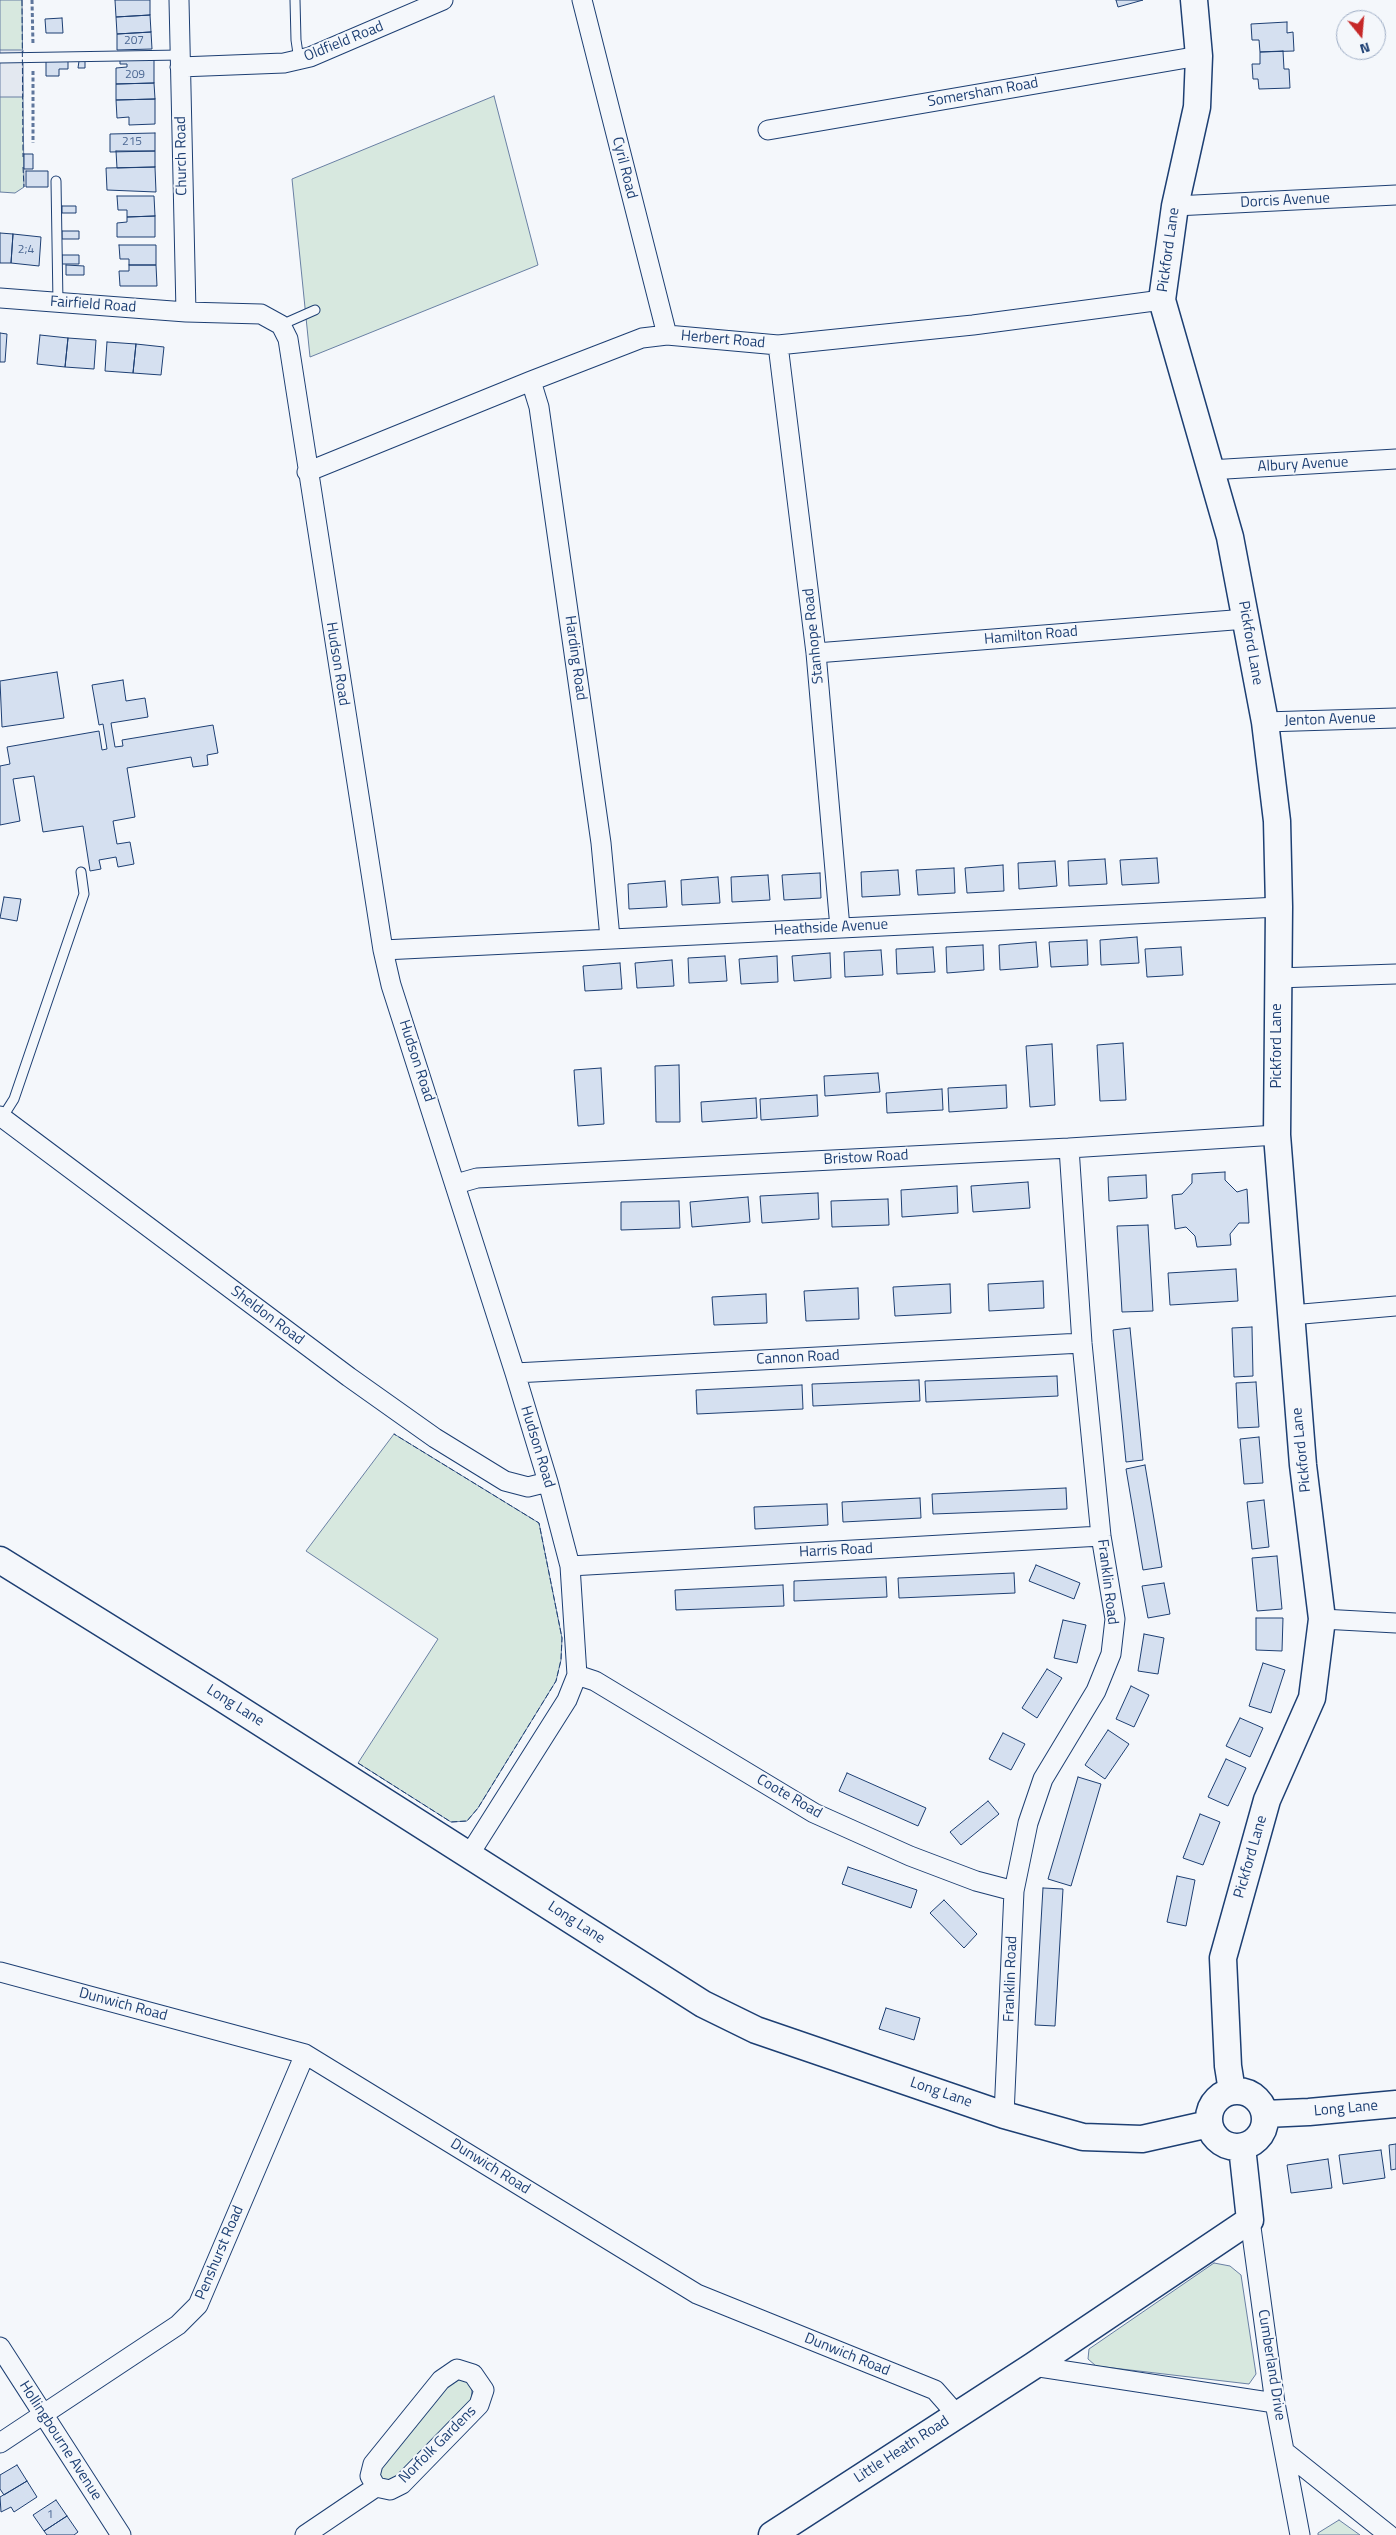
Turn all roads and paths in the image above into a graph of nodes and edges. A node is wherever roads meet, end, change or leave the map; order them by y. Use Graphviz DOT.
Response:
graph roads {
  1 [pos="32,0"];
  2 [pos="179,0"];
  3 [pos="295,0"];
  4 [pos="443,0"];
  5 [pos="582,0"];
  6 [pos="1194,0"];
  7 [pos="33,56"];
  8 [pos="1199,56"];
  9 [pos="0,58"];
  10 [pos="299,60"];
  11 [pos="180,61"];
  12 [pos="768,130"];
  13 [pos="33,143"];
  14 [pos="56,181"];
  15 [pos="1396,195"];
  16 [pos="1175,206"];
  17 [pos="0,298"];
  18 [pos="1162,300"];
  19 [pos="58,303"];
  20 [pos="315,310"];
  21 [pos="186,312"];
  22 [pos="281,325"];
  23 [pos="667,335"];
  24 [pos="778,345"];
  25 [pos="531,381"];
  26 [pos="1396,460"];
  27 [pos="1209,470"];
  28 [pos="307,472"];
  29 [pos="1246,618"];
  30 [pos="816,653"];
  31 [pos="1396,718"];
  32 [pos="1265,722"];
  33 [pos="80,872"];
  34 [pos="1279,907"];
  35 [pos="840,928"];
  36 [pos="610,938"];
  37 [pos="383,950"];
  38 [pos="1396,974"];
  39 [pos="1277,978"];
  40 [pos="1,1117"];
  41 [pos="1276,1135"];
  42 [pos="1069,1148"];
  43 [pos="456,1184"];
  44 [pos="1396,1306"];
  45 [pos="1291,1315"];
  46 [pos="1082,1344"];
  47 [pos="515,1373"];
  48 [pos="548,1482"];
  49 [pos="1102,1536"];
  50 [pos="0,1560"];
  51 [pos="570,1566"];
  52 [pos="1322,1619"];
  53 [pos="1396,1623"];
  54 [pos="576,1675"];
  55 [pos="469,1855"];
  56 [pos="1014,1891"];
  57 [pos="0,1972"];
  58 [pos="305,2054"];
  59 [pos="1232,2091"];
  60 [pos="1396,2104"];
  61 [pos="1004,2114"];
  62 [pos="1265,2114"];
  63 [pos="1209,2124"];
  64 [pos="1242,2147"];
  65 [pos="1250,2220"];
  66 [pos="0,2347"];
  67 [pos="1033,2366"];
  68 [pos="1275,2403"];
  69 [pos="43,2415"];
  70 [pos="957,2415"];
  71 [pos="0,2443"];
  72 [pos="1285,2452"];
  73 [pos="376,2487"];
  74 [pos="121,2535"];
  75 [pos="305,2535"];
  76 [pos="772,2535"];
  77 [pos="1300,2535"];
  78 [pos="1389,2535"];
  1 -- 7 [label="path"];
  2 -- 11 [label="street, Church Road"];
  3 -- 10 [label="lane"];
  4 -- 10 [label="street, Oldfield Road"];
  5 -- 23 [label="street, Cyril Road"];
  6 -- 8 [label="street, Pickford Lane"];
  7 -- 9 [label="lane"];
  7 -- 11 [label="lane"];
  7 -- 13 [label="path"];
  8 -- 12 [label="street, Somersham Road"];
  8 -- 16 [label="street, Pickford Lane"];
  10 -- 11 [label="street, Oldfield Road"];
  11 -- 21 [label="street, Church Road"];
  14 -- 19 [label="lane"];
  15 -- 16 [label="street, Dorcis Avenue"];
  16 -- 18 [label="street, Pickford Lane"];
  17 -- 19 [label="street, Fairfield Road"];
  18 -- 24 [label="street, Herbert Road"];
  18 -- 27 [label="street, Pickford Lane"];
  19 -- 21 [label="street, Fairfield Road"];
  20 -- 22 [label="lane"];
  21 -- 22 [label="street"];
  22 -- 28 [label="street, Hudson Road"];
  23 -- 24 [label="street, Herbert Road"];
  23 -- 25 [label="street, Herbert Road"];
  24 -- 30 [label="street, Stanhope Road"];
  25 -- 28 [label="street, Herbert Road"];
  25 -- 36 [label="street, Harding Road"];
  26 -- 27 [label="street, Albury Avenue"];
  27 -- 29 [label="street, Pickford Lane"];
  28 -- 37 [label="street, Hudson Road"];
  29 -- 30 [label="street, Hamilton Road"];
  29 -- 32 [label="street, Pickford Lane"];
  30 -- 35 [label="street, Stanhope Road"];
  31 -- 32 [label="street, Jenton Avenue"];
  32 -- 34 [label="street, Pickford Lane"];
  33 -- 40 [label="lane"];
  34 -- 35 [label="street, Heathside Avenue"];
  34 -- 39 [label="street, Pickford Lane"];
  35 -- 36 [label="street, Heathside Avenue"];
  36 -- 37 [label="street, Heathside Avenue"];
  37 -- 43 [label="street, Hudson Road"];
  38 -- 39 [label="street"];
  39 -- 41 [label="street, Pickford Lane"];
  40 -- 48 [label="street, Sheldon Road"];
  41 -- 42 [label="street, Bristow Road"];
  41 -- 45 [label="street, Pickford Lane"];
  42 -- 43 [label="street, Bristow Road"];
  42 -- 46 [label="street, Franklin Road"];
  43 -- 47 [label="street, Hudson Road"];
  44 -- 45 [label="street"];
  45 -- 52 [label="street, Pickford Lane"];
  46 -- 47 [label="street, Cannon Road"];
  46 -- 49 [label="street, Franklin Road"];
  47 -- 48 [label="street, Hudson Road"];
  48 -- 51 [label="street, Hudson Road"];
  49 -- 51 [label="street, Harris Road"];
  49 -- 56 [label="street, Franklin Road"];
  50 -- 55 [label="street, Long Lane"];
  51 -- 54 [label="street, Hudson Road"];
  52 -- 53 [label="street"];
  52 -- 59 [label="street, Pickford Lane"];
  54 -- 55 [label="street, Hudson Road"];
  54 -- 56 [label="street, Coote Road"];
  55 -- 61 [label="street, Long Lane"];
  56 -- 61 [label="street, Franklin Road"];
  57 -- 58 [label="street, Dunwich Road"];
  58 -- 69 [label="street, Penshurst Road"];
  58 -- 70 [label="street, Dunwich Road"];
  59 -- 62 [label="street"];
  59 -- 63 [label="street"];
  60 -- 62 [label="street, Long Lane"];
  61 -- 63 [label="street, Long Lane"];
  62 -- 64 [label="street"];
  63 -- 64 [label="street"];
  64 -- 65 [label="street, Cumberland Drive"];
  65 -- 67 [label="street, Little Heath Road"];
  65 -- 68 [label="street, Cumberland Drive"];
  66 -- 69 [label="street, Hollingbourne Avenue"];
  67 -- 68 [label="street"];
  67 -- 70 [label="street, Little Heath Road"];
  68 -- 72 [label="street, Cumberland Drive"];
  69 -- 71 [label="street, Penshurst Road"];
  69 -- 74 [label="street, Hollingbourne Avenue"];
  70 -- 76 [label="street, Little Heath Road"];
  72 -- 77 [label="street, Cumberland Drive"];
  72 -- 78 [label="street"];
  73 -- 73 [label="street, Norfolk Gardens"];
  73 -- 75 [label="street, Norfolk Gardens"];
}
